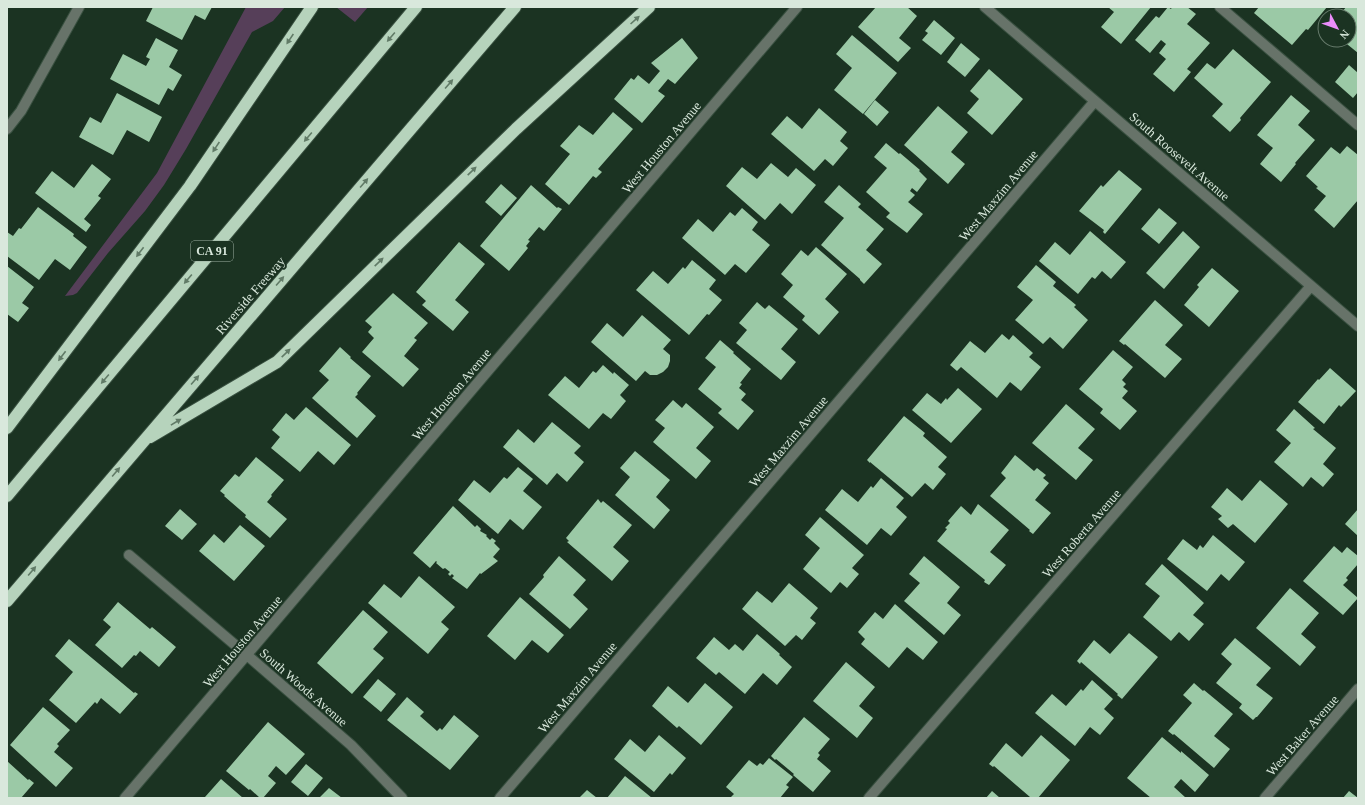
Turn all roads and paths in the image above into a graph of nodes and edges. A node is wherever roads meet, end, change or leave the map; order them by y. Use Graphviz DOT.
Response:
graph roads {
  1 [pos="79,7"];
  2 [pos="312,7"];
  3 [pos="416,7"];
  4 [pos="515,7"];
  5 [pos="649,7"];
  6 [pos="796,7"];
  7 [pos="985,7"];
  8 [pos="1220,7"];
  9 [pos="1095,101"];
  10 [pos="1358,125"];
  11 [pos="7,129"];
  12 [pos="1311,286"];
  13 [pos="1358,326"];
  14 [pos="7,428"];
  15 [pos="142,441"];
  16 [pos="7,496"];
  17 [pos="129,555"];
  18 [pos="7,601"];
  19 [pos="247,655"];
  20 [pos="1358,689"];
  21 [pos="125,798"];
  22 [pos="402,798"];
  23 [pos="500,798"];
  24 [pos="870,798"];
  25 [pos="1265,798"];
  1 -- 11 [label="street"];
  2 -- 14 [label="highway, one-way"];
  3 -- 16 [label="highway, CA 91, one-way"];
  15 -- 4 [label="highway, Riverside Freeway, one-way"];
  15 -- 5 [label="highway, one-way"];
  6 -- 19 [label="street, West Houston Avenue"];
  7 -- 9 [label="street, South Roosevelt Avenue"];
  8 -- 10 [label="street"];
  9 -- 12 [label="street, South Roosevelt Avenue"];
  9 -- 23 [label="street, West Maxzim Avenue"];
  12 -- 13 [label="street, South Roosevelt Avenue"];
  12 -- 24 [label="street, West Roberta Avenue"];
  18 -- 15 [label="highway, Riverside Freeway, one-way"];
  17 -- 19 [label="street, South Woods Avenue"];
  19 -- 21 [label="street, West Houston Avenue"];
  19 -- 22 [label="street, South Woods Avenue"];
  20 -- 25 [label="street, West Baker Avenue"];
}
